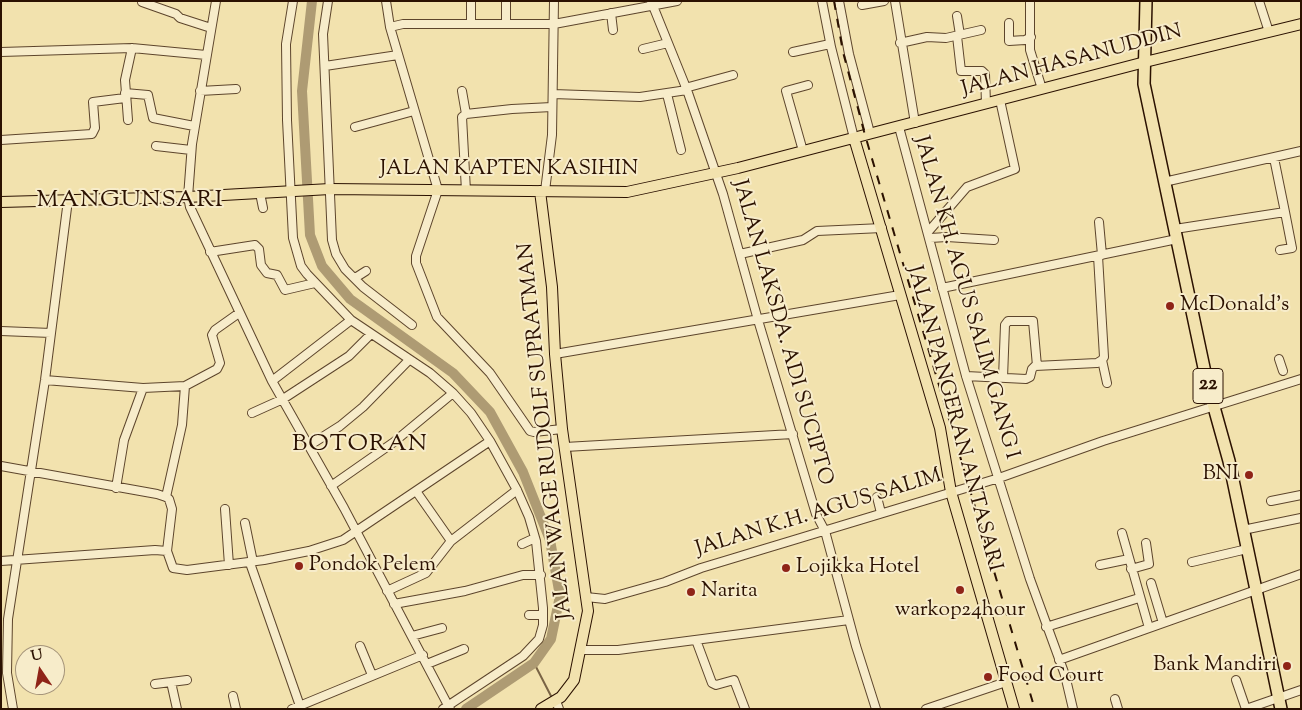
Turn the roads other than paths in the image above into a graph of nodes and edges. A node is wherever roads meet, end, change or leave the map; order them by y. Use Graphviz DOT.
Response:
graph roads {
  1 [pos="216,1"];
  2 [pos="293,1"];
  3 [pos="328,1"];
  4 [pos="386,1"];
  5 [pos="471,1"];
  6 [pos="506,1"];
  7 [pos="554,1"];
  8 [pos="677,1"];
  9 [pos="822,1"];
  10 [pos="839,1"];
  11 [pos="884,1"];
  12 [pos="895,1"];
  13 [pos="1146,1"];
  14 [pos="1259,1"];
  15 [pos="142,2"];
  16 [pos="1030,2"];
  17 [pos="652,4"];
  18 [pos="862,5"];
  19 [pos="611,14"];
  20 [pos="957,16"];
  21 [pos="506,23"];
  22 [pos="1009,23"];
  23 [pos="471,24"];
  24 [pos="554,24"];
  25 [pos="1301,24"];
  26 [pos="390,27"];
  27 [pos="211,28"];
  28 [pos="613,30"];
  29 [pos="981,30"];
  30 [pos="1268,32"];
  31 [pos="958,35"];
  32 [pos="1031,37"];
  33 [pos="668,43"];
  34 [pos="900,43"];
  35 [pos="830,44"];
  36 [pos="132,48"];
  37 [pos="643,49"];
  38 [pos="1,52"];
  39 [pos="793,52"];
  40 [pos="206,55"];
  41 [pos="398,55"];
  42 [pos="1145,62"];
  43 [pos="325,66"];
  44 [pos="733,75"];
  45 [pos="808,85"];
  46 [pos="236,89"];
  47 [pos="686,89"];
  48 [pos="1042,89"];
  49 [pos="200,91"];
  50 [pos="462,91"];
  51 [pos="553,94"];
  52 [pos="667,94"];
  53 [pos="125,95"];
  54 [pos="1000,100"];
  55 [pos="986,104"];
  56 [pos="552,108"];
  57 [pos="414,111"];
  58 [pos="466,114"];
  59 [pos="128,120"];
  60 [pos="915,123"];
  61 [pos="194,126"];
  62 [pos="355,127"];
  63 [pos="899,127"];
  64 [pos="870,134"];
  65 [pos="854,138"];
  66 [pos="1,140"];
  67 [pos="156,146"];
  68 [pos="191,150"];
  69 [pos="682,150"];
  70 [pos="802,151"];
  71 [pos="1301,151"];
  72 [pos="1274,158"];
  73 [pos="715,173"];
  74 [pos="1164,182"];
  75 [pos="329,189"];
  76 [pos="438,190"];
  77 [pos="466,190"];
  78 [pos="293,191"];
  79 [pos="542,191"];
  80 [pos="260,193"];
  81 [pos="188,197"];
  82 [pos="68,200"];
  83 [pos="1,202"];
  84 [pos="262,208"];
  85 [pos="1285,212"];
  86 [pos="1099,222"];
  87 [pos="882,228"];
  88 [pos="1176,234"];
  89 [pos="929,235"];
  90 [pos="994,240"];
  91 [pos="1280,250"];
  92 [pos="210,252"];
  93 [pos="740,254"];
  94 [pos="1100,255"];
  95 [pos="366,271"];
  96 [pos="354,278"];
  97 [pos="315,283"];
  98 [pos="942,288"];
  99 [pos="900,295"];
  100 [pos="239,313"];
  101 [pos="351,320"];
  102 [pos="758,320"];
  103 [pos="412,325"];
  104 [pos="1,331"];
  105 [pos="51,334"];
  106 [pos="371,334"];
  107 [pos="555,354"];
  108 [pos="1279,359"];
  109 [pos="409,360"];
  110 [pos="1102,360"];
  111 [pos="1037,366"];
  112 [pos="1283,371"];
  113 [pos="966,376"];
  114 [pos="1003,378"];
  115 [pos="1301,379"];
  116 [pos="45,380"];
  117 [pos="272,381"];
  118 [pos="1107,383"];
  119 [pos="185,386"];
  120 [pos="143,388"];
  121 [pos="453,393"];
  122 [pos="283,399"];
  123 [pos="1213,405"];
  124 [pos="252,413"];
  125 [pos="562,429"];
  126 [pos="793,434"];
  127 [pos="490,441"];
  128 [pos="310,445"];
  129 [pos="565,447"];
  130 [pos="1,466"];
  131 [pos="30,470"];
  132 [pos="998,478"];
  133 [pos="331,486"];
  134 [pos="116,488"];
  135 [pos="517,490"];
  136 [pos="416,492"];
  137 [pos="951,492"];
  138 [pos="1301,495"];
  139 [pos="877,497"];
  140 [pos="167,498"];
  141 [pos="1271,501"];
  142 [pos="224,509"];
  143 [pos="881,513"];
  144 [pos="1301,518"];
  145 [pos="245,523"];
  146 [pos="825,530"];
  147 [pos="1243,530"];
  148 [pos="356,533"];
  149 [pos="1122,533"];
  150 [pos="535,538"];
  151 [pos="451,541"];
  152 [pos="1146,543"];
  153 [pos="522,544"];
  154 [pos="1248,549"];
  155 [pos="167,551"];
  156 [pos="1129,559"];
  157 [pos="15,560"];
  158 [pos="1,561"];
  159 [pos="252,562"];
  160 [pos="1192,562"];
  161 [pos="1100,564"];
  162 [pos="229,565"];
  163 [pos="1131,569"];
  164 [pos="541,574"];
  165 [pos="1301,574"];
  166 [pos="1151,583"];
  167 [pos="1256,590"];
  168 [pos="387,591"];
  169 [pos="586,597"];
  170 [pos="1139,598"];
  171 [pos="394,604"];
  172 [pos="529,615"];
  173 [pos="543,615"];
  174 [pos="849,620"];
  175 [pos="4,622"];
  176 [pos="1163,623"];
  177 [pos="1046,627"];
  178 [pos="442,628"];
  179 [pos="1149,628"];
  180 [pos="412,636"];
  181 [pos="696,640"];
  182 [pos="360,646"];
  183 [pos="464,650"];
  184 [pos="582,650"];
  185 [pos="423,655"];
  186 [pos="1059,660"];
  187 [pos="427,664"];
  188 [pos="372,674"];
  189 [pos="187,680"];
  190 [pos="1236,680"];
  191 [pos="171,682"];
  192 [pos="1006,682"];
  193 [pos="154,684"];
  194 [pos="1301,690"];
  195 [pos="233,696"];
  196 [pos="1115,699"];
  197 [pos="1280,703"];
  198 [pos="558,705"];
  199 [pos="296,707"];
  200 [pos="447,707"];
  201 [pos="13,709"];
  202 [pos="177,709"];
  203 [pos="236,709"];
  204 [pos="541,709"];
  205 [pos="745,709"];
  206 [pos="876,709"];
  207 [pos="926,709"];
  208 [pos="1014,709"];
  209 [pos="1073,709"];
  210 [pos="1118,709"];
  211 [pos="1246,709"];
  1 -- 27 [label="street"];
  2 -- 78 [label="street"];
  3 -- 43 [label="street"];
  4 -- 26 [label="street"];
  5 -- 23 [label="street"];
  6 -- 21 [label="street"];
  7 -- 24 [label="street"];
  8 -- 17 [label="street"];
  9 -- 35 [label="street"];
  10 -- 64 [label="street"];
  11 -- 18 [label="street"];
  12 -- 34 [label="street"];
  13 -- 42 [label="highway, 22"];
  14 -- 30 [label="street"];
  15 -- 27 [label="street"];
  16 -- 32 [label="street"];
  17 -- 19 [label="street"];
  17 -- 33 [label="street, JALAN LAKSDA. ADI SUCIPTO"];
  19 -- 24 [label="street"];
  19 -- 28 [label="street"];
  20 -- 31 [label="street"];
  21 -- 23 [label="street"];
  21 -- 24 [label="street"];
  22 -- 32 [label="street"];
  23 -- 26 [label="street"];
  24 -- 51 [label="street"];
  25 -- 30 [label="main road, JALAN HASANUDDIN"];
  26 -- 41 [label="street"];
  27 -- 40 [label="street"];
  29 -- 31 [label="street"];
  30 -- 42 [label="main road, JALAN HASANUDDIN"];
  31 -- 34 [label="street"];
  31 -- 55 [label="street"];
  32 -- 48 [label="street"];
  33 -- 37 [label="street"];
  33 -- 47 [label="street, JALAN LAKSDA. ADI SUCIPTO"];
  34 -- 60 [label="street"];
  35 -- 39 [label="street"];
  35 -- 65 [label="street"];
  36 -- 38 [label="street"];
  36 -- 40 [label="street"];
  36 -- 53 [label="street"];
  40 -- 49 [label="street"];
  41 -- 43 [label="street"];
  41 -- 57 [label="street"];
  42 -- 48 [label="main road, JALAN HASANUDDIN"];
  42 -- 74 [label="highway, 22"];
  43 -- 75 [label="street"];
  44 -- 47 [label="street"];
  45 -- 70 [label="street"];
  46 -- 49 [label="street"];
  47 -- 52 [label="street"];
  47 -- 73 [label="street, JALAN LAKSDA. ADI SUCIPTO"];
  48 -- 54 [label="main road, JALAN HASANUDDIN"];
  49 -- 61 [label="street"];
  50 -- 58 [label="street"];
  51 -- 52 [label="street"];
  51 -- 56 [label="street"];
  52 -- 69 [label="street"];
  53 -- 59 [label="street"];
  53 -- 61 [label="street"];
  53 -- 66 [label="street"];
  54 -- 55 [label="main road, JALAN HASANUDDIN"];
  54 -- 89 [label="street"];
  55 -- 60 [label="main road, JALAN HASANUDDIN"];
  56 -- 58 [label="street"];
  56 -- 79 [label="street"];
  57 -- 62 [label="street"];
  57 -- 76 [label="street"];
  58 -- 77 [label="street"];
  60 -- 63 [label="main road, JALAN HASANUDDIN"];
  61 -- 68 [label="street"];
  63 -- 64 [label="main road, JALAN HASANUDDIN"];
  63 -- 89 [label="street, JALAN KH. AGUS SALIM GANG I"];
  64 -- 65 [label="main road, JALAN HASANUDDIN"];
  65 -- 70 [label="main road, JALAN KAPTEN KASIHIN"];
  65 -- 87 [label="main road, JALAN PANGERAN ANTASARI"];
  67 -- 68 [label="street"];
  68 -- 81 [label="street"];
  70 -- 73 [label="main road, JALAN KAPTEN KASIHIN"];
  71 -- 72 [label="street"];
  72 -- 74 [label="street"];
  72 -- 85 [label="street"];
  73 -- 79 [label="main road, JALAN KAPTEN KASIHIN"];
  73 -- 93 [label="street, JALAN LAKSDA. ADI SUCIPTO"];
  74 -- 88 [label="highway, 22"];
  75 -- 76 [label="main road, JALAN KAPTEN KASIHIN"];
  75 -- 78 [label="main road, JALAN KAPTEN KASIHIN"];
  75 -- 96 [label="street"];
  76 -- 77 [label="main road, JALAN KAPTEN KASIHIN"];
  76 -- 125 [label="street"];
  77 -- 79 [label="main road, JALAN KAPTEN KASIHIN"];
  78 -- 80 [label="main road, JALAN KAPTEN KASIHIN"];
  78 -- 97 [label="street"];
  79 -- 107 [label="main road, JALAN WAGE RUDOLF SUPRATMAN"];
  80 -- 81 [label="main road, JALAN KAPTEN KASIHIN"];
  80 -- 84 [label="street"];
  81 -- 82 [label="main road, JALAN KAPTEN KASIHIN"];
  81 -- 92 [label="street"];
  82 -- 83 [label="main road, JALAN KAPTEN KASIHIN"];
  82 -- 105 [label="street"];
  85 -- 88 [label="street"];
  85 -- 91 [label="street"];
  86 -- 94 [label="street"];
  87 -- 93 [label="street"];
  87 -- 99 [label="main road, JALAN PANGERAN ANTASARI"];
  88 -- 94 [label="street"];
  88 -- 123 [label="highway, 22"];
  89 -- 90 [label="street"];
  89 -- 98 [label="street, JALAN KH. AGUS SALIM GANG I"];
  92 -- 97 [label="street"];
  92 -- 100 [label="street"];
  93 -- 102 [label="street, JALAN LAKSDA. ADI SUCIPTO"];
  94 -- 98 [label="street"];
  94 -- 110 [label="street"];
  95 -- 96 [label="street"];
  96 -- 103 [label="street"];
  97 -- 101 [label="street"];
  98 -- 113 [label="street, JALAN KH. AGUS SALIM GANG I"];
  99 -- 102 [label="street"];
  99 -- 137 [label="main road, JALAN PANGERAN ANTASARI"];
  100 -- 117 [label="street"];
  100 -- 119 [label="street"];
  101 -- 106 [label="street"];
  101 -- 117 [label="street"];
  102 -- 107 [label="street"];
  102 -- 126 [label="street, JALAN LAKSDA. ADI SUCIPTO"];
  104 -- 105 [label="street"];
  105 -- 116 [label="street"];
  106 -- 109 [label="street"];
  106 -- 122 [label="street"];
  107 -- 125 [label="main road, JALAN WAGE RUDOLF SUPRATMAN"];
  108 -- 112 [label="street"];
  109 -- 121 [label="street"];
  109 -- 128 [label="street"];
  110 -- 111 [label="street"];
  110 -- 118 [label="street"];
  111 -- 114 [label="street"];
  111 -- 114 [label="street"];
  113 -- 114 [label="street"];
  113 -- 132 [label="street, JALAN KH. AGUS SALIM GANG I"];
  115 -- 123 [label="street, JALAN K.H. AGUS SALIM"];
  116 -- 120 [label="street"];
  116 -- 131 [label="street"];
  117 -- 122 [label="street"];
  119 -- 120 [label="street"];
  119 -- 140 [label="street"];
  120 -- 134 [label="street"];
  121 -- 127 [label="street"];
  121 -- 133 [label="street"];
  122 -- 124 [label="street"];
  122 -- 128 [label="street"];
  123 -- 132 [label="street, JALAN K.H. AGUS SALIM"];
  123 -- 147 [label="highway, 22"];
  125 -- 129 [label="main road, JALAN WAGE RUDOLF SUPRATMAN"];
  126 -- 129 [label="street"];
  126 -- 146 [label="street, JALAN LAKSDA. ADI SUCIPTO"];
  127 -- 135 [label="street"];
  127 -- 136 [label="street"];
  128 -- 133 [label="street"];
  129 -- 169 [label="main road, JALAN WAGE RUDOLF SUPRATMAN"];
  130 -- 131 [label="street"];
  131 -- 134 [label="street"];
  131 -- 157 [label="street"];
  132 -- 137 [label="street, JALAN K.H. AGUS SALIM"];
  132 -- 177 [label="street, JALAN KH. AGUS SALIM GANG I"];
  133 -- 148 [label="street"];
  134 -- 140 [label="street"];
  135 -- 150 [label="street"];
  135 -- 151 [label="street"];
  136 -- 148 [label="street"];
  136 -- 151 [label="street"];
  137 -- 143 [label="street, JALAN K.H. AGUS SALIM"];
  137 -- 192 [label="main road, JALAN PANGERAN ANTASARI"];
  138 -- 141 [label="street"];
  139 -- 143 [label="street"];
  140 -- 155 [label="street"];
  142 -- 162 [label="street"];
  143 -- 146 [label="street, JALAN K.H. AGUS SALIM"];
  144 -- 147 [label="street"];
  145 -- 159 [label="street"];
  146 -- 169 [label="street, JALAN K.H. AGUS SALIM"];
  146 -- 174 [label="street, JALAN LAKSDA. ADI SUCIPTO"];
  147 -- 154 [label="highway, 22"];
  148 -- 159 [label="street"];
  148 -- 168 [label="street"];
  149 -- 156 [label="street"];
  150 -- 153 [label="street"];
  150 -- 164 [label="street"];
  151 -- 168 [label="street"];
  152 -- 163 [label="street"];
  154 -- 160 [label="street"];
  154 -- 167 [label="highway, 22"];
  155 -- 157 [label="street"];
  155 -- 162 [label="street"];
  156 -- 161 [label="street"];
  156 -- 163 [label="street"];
  157 -- 158 [label="street"];
  157 -- 175 [label="street"];
  159 -- 162 [label="street"];
  159 -- 199 [label="street"];
  163 -- 170 [label="street"];
  164 -- 171 [label="street"];
  164 -- 173 [label="street"];
  165 -- 167 [label="street"];
  166 -- 176 [label="street"];
  167 -- 176 [label="street"];
  167 -- 197 [label="highway, 22"];
  168 -- 171 [label="street"];
  169 -- 184 [label="main road, JALAN WAGE RUDOLF SUPRATMAN"];
  170 -- 177 [label="street"];
  170 -- 179 [label="street"];
  171 -- 180 [label="street"];
  172 -- 173 [label="street"];
  173 -- 200 [label="street"];
  174 -- 181 [label="street"];
  174 -- 206 [label="street, JALAN LAKSDA. ADI SUCIPTO"];
  175 -- 201 [label="street"];
  176 -- 179 [label="street"];
  177 -- 186 [label="street, JALAN KH. AGUS SALIM GANG I"];
  178 -- 180 [label="street"];
  179 -- 186 [label="street"];
  180 -- 185 [label="street"];
  181 -- 184 [label="street"];
  181 -- 205 [label="street"];
  182 -- 188 [label="street"];
  183 -- 187 [label="street"];
  184 -- 198 [label="main road, JALAN WAGE RUDOLF SUPRATMAN"];
  185 -- 187 [label="street"];
  185 -- 188 [label="street"];
  186 -- 209 [label="street, JALAN KH. AGUS SALIM GANG I"];
  187 -- 200 [label="street"];
  188 -- 199 [label="street"];
  189 -- 191 [label="street"];
  190 -- 211 [label="street"];
  191 -- 193 [label="street"];
  191 -- 202 [label="street"];
  192 -- 207 [label="street"];
  192 -- 208 [label="main road, JALAN PANGERAN ANTASARI"];
  194 -- 197 [label="street"];
  195 -- 203 [label="street"];
  196 -- 210 [label="street"];
  197 -- 211 [label="street"];
  198 -- 204 [label="main road, JALAN WAGE RUDOLF SUPRATMAN"];
}
